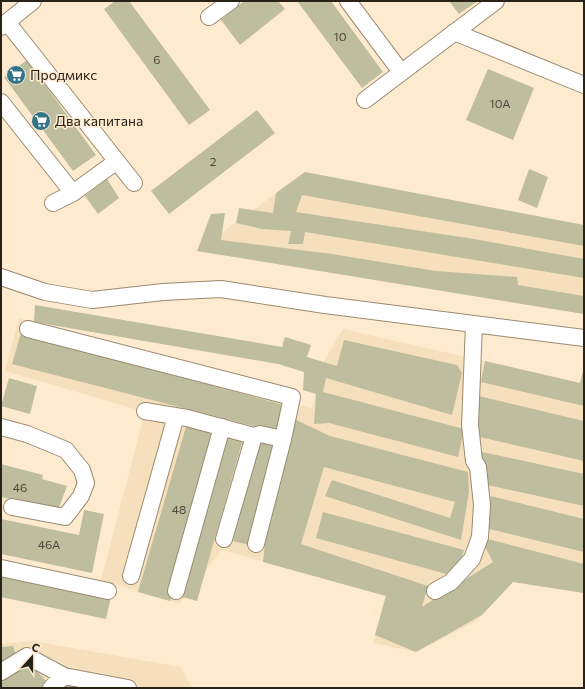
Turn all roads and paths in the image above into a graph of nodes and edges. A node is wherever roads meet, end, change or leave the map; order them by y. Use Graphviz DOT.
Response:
graph roads {
  1 [pos="33,1"];
  2 [pos="231,1"];
  3 [pos="348,1"];
  4 [pos="496,1"];
  5 [pos="209,18"];
  6 [pos="4,25"];
  7 [pos="454,32"];
  8 [pos="401,72"];
  9 [pos="584,85"];
  10 [pos="364,100"];
  11 [pos="1,102"];
  12 [pos="117,161"];
  13 [pos="134,183"];
  14 [pos="73,193"];
  15 [pos="53,203"];
  16 [pos="1,277"];
  17 [pos="474,324"];
  18 [pos="28,329"];
  19 [pos="584,338"];
  20 [pos="145,412"];
  21 [pos="176,416"];
  22 [pos="1,427"];
  23 [pos="222,427"];
  24 [pos="254,436"];
  25 [pos="282,439"];
  26 [pos="12,507"];
  27 [pos="224,539"];
  28 [pos="256,544"];
  29 [pos="1,568"];
  30 [pos="131,576"];
  31 [pos="108,591"];
  32 [pos="176,591"];
  33 [pos="434,591"];
  34 [pos="1,672"];
  35 [pos="64,676"];
  36 [pos="50,688"];
  37 [pos="128,688"];
  1 -- 6 [label="street"];
  2 -- 5 [label="street"];
  3 -- 8 [label="street"];
  4 -- 7 [label="street"];
  6 -- 12 [label="street"];
  7 -- 8 [label="street"];
  7 -- 9 [label="street"];
  8 -- 10 [label="street"];
  11 -- 14 [label="street"];
  12 -- 13 [label="street"];
  12 -- 14 [label="street"];
  14 -- 15 [label="street"];
  16 -- 17 [label="street"];
  17 -- 19 [label="street"];
  17 -- 33 [label="street"];
  18 -- 25 [label="street"];
  20 -- 21 [label="street"];
  21 -- 23 [label="street"];
  21 -- 30 [label="street"];
  22 -- 26 [label="street"];
  23 -- 24 [label="street"];
  23 -- 32 [label="street"];
  24 -- 25 [label="street"];
  24 -- 27 [label="street"];
  25 -- 28 [label="street"];
  29 -- 31 [label="street"];
  34 -- 35 [label="street"];
  35 -- 36 [label="street"];
  35 -- 37 [label="street"];
}
